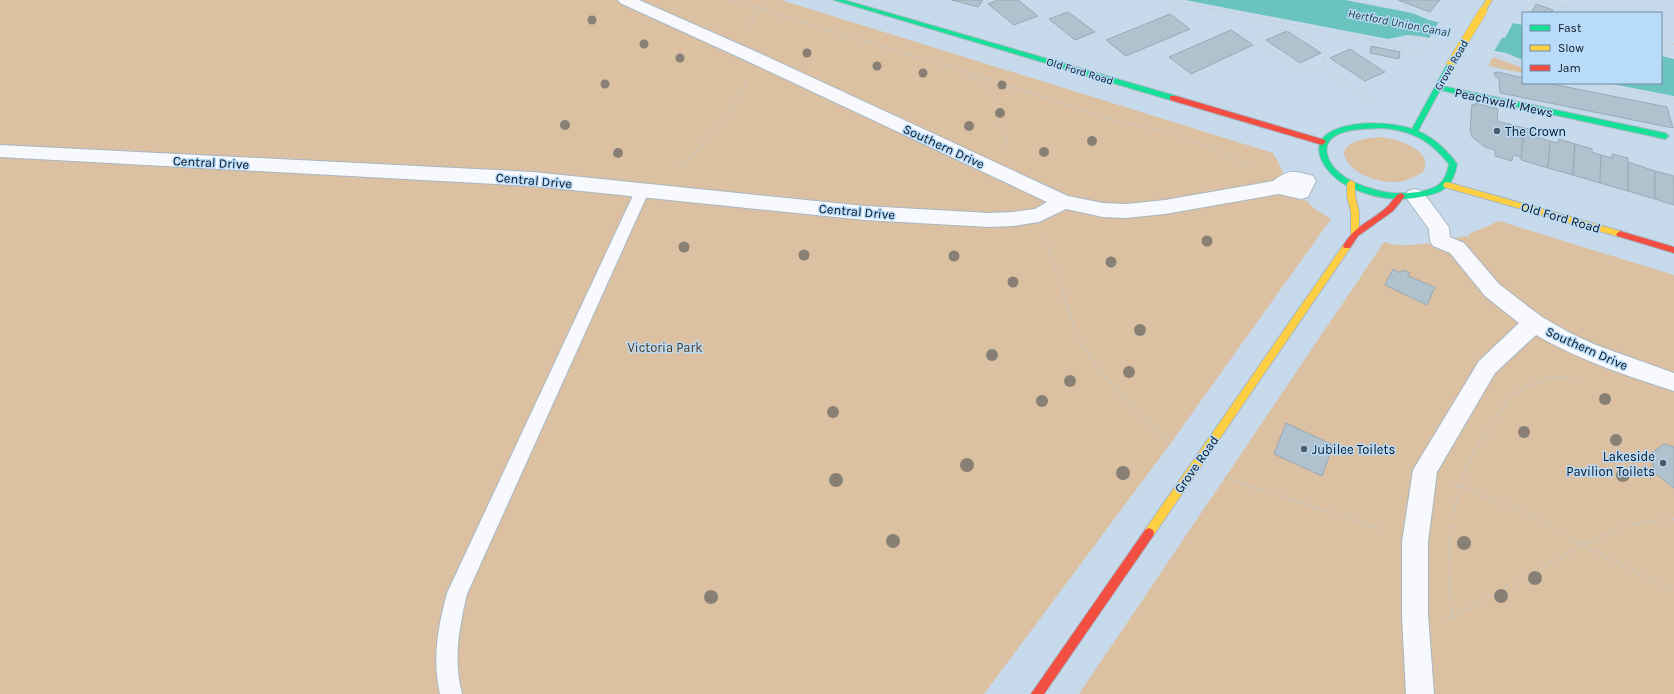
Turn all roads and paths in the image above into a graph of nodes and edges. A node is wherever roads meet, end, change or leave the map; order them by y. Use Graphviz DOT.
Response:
graph roads {
  1 [pos="626,0"];
  2 [pos="730,0"];
  3 [pos="764,0"];
  4 [pos="837,0"];
  5 [pos="1167,0"];
  6 [pos="1489,0"];
  7 [pos="1570,8"];
  8 [pos="759,10"];
  9 [pos="1526,12"];
  10 [pos="1662,38"];
  11 [pos="1366,39"];
  12 [pos="1428,41"];
  13 [pos="1674,44"];
  14 [pos="1662,51"];
  15 [pos="743,52"];
  16 [pos="1493,54"];
  17 [pos="1674,55"];
  18 [pos="1420,56"];
  19 [pos="1522,65"];
  20 [pos="1322,67"];
  21 [pos="969,73"];
  22 [pos="1595,84"];
  23 [pos="1438,87"];
  24 [pos="1674,100"];
  25 [pos="1376,105"];
  26 [pos="1415,130"];
  27 [pos="1665,136"];
  28 [pos="1322,142"];
  29 [pos="0,151"];
  30 [pos="1252,166"];
  31 [pos="999,172"];
  32 [pos="1351,183"];
  33 [pos="1447,185"];
  34 [pos="1279,187"];
  35 [pos="649,190"];
  36 [pos="1408,196"];
  37 [pos="1064,202"];
  38 [pos="1039,215"];
  39 [pos="1355,234"];
  40 [pos="1674,250"];
  41 [pos="1534,324"];
  42 [pos="1584,379"];
  43 [pos="1674,382"];
  44 [pos="1178,449"];
  45 [pos="1425,470"];
  46 [pos="1220,474"];
  47 [pos="1460,486"];
  48 [pos="1451,517"];
  49 [pos="1674,519"];
  50 [pos="1450,525"];
  51 [pos="1383,529"];
  52 [pos="1583,545"];
  53 [pos="1674,592"];
  54 [pos="1415,615"];
  55 [pos="1452,618"];
  56 [pos="451,694"];
  57 [pos="1037,694"];
  58 [pos="1420,694"];
  1 -- 15 [label="street, Southern Drive"];
  2 -- 8 [label="path"];
  3 -- 8 [label="path"];
  4 -- 28 [label="main road, Old Ford Road"];
  5 -- 11 [label="path"];
  6 -- 23 [label="main road, Grove Road, bridge"];
  7 -- 9 [label="path"];
  8 -- 15 [label="path"];
  8 -- 21 [label="path"];
  10 -- 13 [label="path"];
  11 -- 12 [label="path"];
  11 -- 18 [label="path"];
  14 -- 17 [label="path"];
  15 -- 31 [label="street, Southern Drive"];
  15 -- 35 [label="path"];
  16 -- 19 [label="path"];
  20 -- 20 [label="path"];
  20 -- 25 [label="path"];
  21 -- 30 [label="path"];
  21 -- 31 [label="path"];
  22 -- 24 [label="path"];
  23 -- 26 [label="main road, Grove Road"];
  23 -- 27 [label="main road, Peachwalk Mews"];
  26 -- 28 [label="main road"];
  26 -- 33 [label="main road"];
  28 -- 32 [label="main road"];
  29 -- 35 [label="street, Central Drive"];
  31 -- 37 [label="street, Southern Drive"];
  32 -- 36 [label="main road"];
  32 -- 39 [label="main road"];
  33 -- 36 [label="main road"];
  33 -- 40 [label="main road, Old Ford Road"];
  34 -- 37 [label="street, Southern Drive"];
  35 -- 38 [label="street, Central Drive"];
  35 -- 56 [label="lane"];
  36 -- 39 [label="main road, Grove Road"];
  36 -- 41 [label="street, Southern Drive"];
  37 -- 38 [label="street, Central Drive"];
  38 -- 44 [label="path"];
  39 -- 57 [label="main road, Grove Road"];
  41 -- 43 [label="street, Southern Drive"];
  41 -- 45 [label="street"];
  42 -- 47 [label="path"];
  45 -- 47 [label="path"];
  45 -- 54 [label="street"];
  46 -- 51 [label="path"];
  47 -- 48 [label="path"];
  47 -- 52 [label="path"];
  49 -- 52 [label="path"];
  50 -- 55 [label="path"];
  52 -- 53 [label="path"];
  52 -- 55 [label="path"];
  54 -- 55 [label="path"];
  54 -- 58 [label="street"];
}
